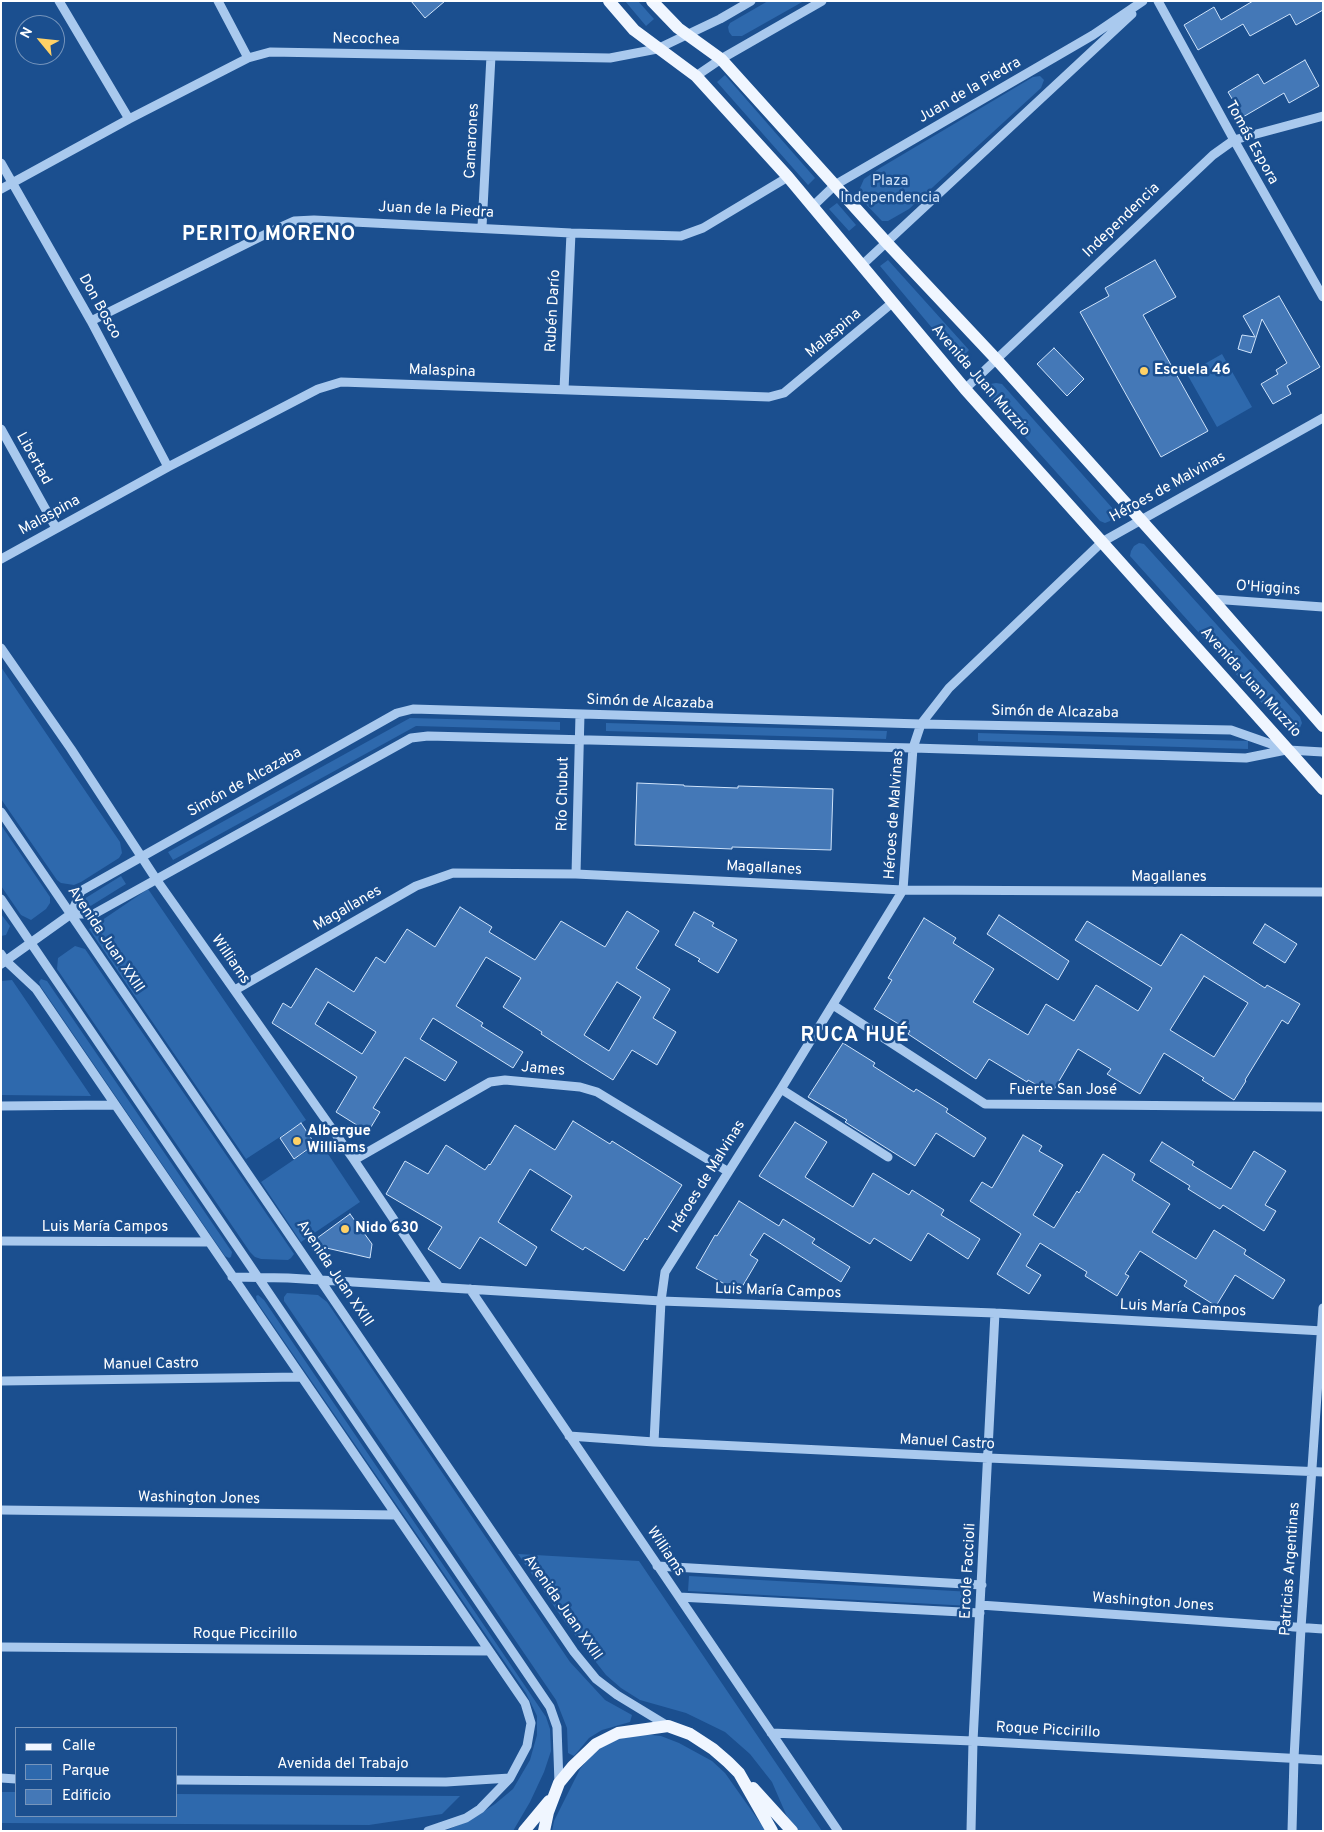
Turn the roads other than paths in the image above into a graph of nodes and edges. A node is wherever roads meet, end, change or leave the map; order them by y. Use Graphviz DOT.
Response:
graph roads {
  1 [pos="59,1"];
  2 [pos="218,1"];
  3 [pos="609,1"];
  4 [pos="652,1"];
  5 [pos="751,1"];
  6 [pos="822,1"];
  7 [pos="1145,1"];
  8 [pos="1158,1"];
  9 [pos="687,35"];
  10 [pos="657,49"];
  11 [pos="491,56"];
  12 [pos="248,58"];
  13 [pos="720,59"];
  14 [pos="696,76"];
  15 [pos="1323,116"];
  16 [pos="129,119"];
  17 [pos="1234,140"];
  18 [pos="1,163"];
  19 [pos="788,178"];
  20 [pos="13,183"];
  21 [pos="835,185"];
  22 [pos="1,189"];
  23 [pos="812,206"];
  24 [pos="482,227"];
  25 [pos="571,233"];
  26 [pos="887,243"];
  27 [pos="861,266"];
  28 [pos="1323,297"];
  29 [pos="892,303"];
  30 [pos="92,321"];
  31 [pos="997,360"];
  32 [pos="965,389"];
  33 [pos="564,390"];
  34 [pos="1323,418"];
  35 [pos="1,429"];
  36 [pos="168,467"];
  37 [pos="1140,519"];
  38 [pos="56,528"];
  39 [pos="1102,542"];
  40 [pos="1,559"];
  41 [pos="1212,599"];
  42 [pos="1323,606"];
  43 [pos="1,648"];
  44 [pos="580,714"];
  45 [pos="921,724"];
  46 [pos="1323,726"];
  47 [pos="580,741"];
  48 [pos="913,748"];
  49 [pos="1288,750"];
  50 [pos="1323,752"];
  51 [pos="1323,788"];
  52 [pos="1,812"];
  53 [pos="141,856"];
  54 [pos="576,874"];
  55 [pos="156,879"];
  56 [pos="903,890"];
  57 [pos="1323,892"];
  58 [pos="1,899"];
  59 [pos="71,914"];
  60 [pos="31,942"];
  61 [pos="3,960"];
  62 [pos="235,990"];
  63 [pos="833,1004"];
  64 [pos="780,1089"];
  65 [pos="114,1105"];
  66 [pos="1,1106"];
  67 [pos="1323,1107"];
  68 [pos="888,1157"];
  69 [pos="354,1160"];
  70 [pos="728,1171"];
  71 [pos="1,1241"];
  72 [pos="208,1242"];
  73 [pos="232,1277"];
  74 [pos="259,1277"];
  75 [pos="321,1280"];
  76 [pos="439,1287"];
  77 [pos="470,1289"];
  78 [pos="661,1302"];
  79 [pos="1323,1308"];
  80 [pos="995,1314"];
  81 [pos="1322,1331"];
  82 [pos="301,1377"];
  83 [pos="1,1381"];
  84 [pos="569,1436"];
  85 [pos="654,1442"];
  86 [pos="988,1458"];
  87 [pos="1311,1472"];
  88 [pos="1323,1472"];
  89 [pos="1,1510"];
  90 [pos="396,1516"];
  91 [pos="657,1566"];
  92 [pos="982,1585"];
  93 [pos="678,1597"];
  94 [pos="980,1609"];
  95 [pos="1301,1628"];
  96 [pos="1323,1629"];
  97 [pos="1,1647"];
  98 [pos="489,1651"];
  99 [pos="668,1726"];
  100 [pos="771,1732"];
  101 [pos="973,1741"];
  102 [pos="1294,1758"];
  103 [pos="1323,1760"];
  104 [pos="739,1773"];
  105 [pos="1,1778"];
  106 [pos="510,1778"];
  107 [pos="15,1779"];
  108 [pos="178,1780"];
  109 [pos="556,1789"];
  110 [pos="428,1831"];
  111 [pos="524,1831"];
  112 [pos="544,1831"];
  113 [pos="772,1831"];
  114 [pos="792,1831"];
  115 [pos="838,1831"];
  116 [pos="971,1831"];
  117 [pos="1292,1831"];
  1 -- 16 [label="street"];
  2 -- 12 [label="street"];
  3 -- 10 [label="main road, Avenida Juan Muzzio"];
  4 -- 9 [label="main road, Avenida Juan Muzzio"];
  5 -- 9 [label="street, Necochea"];
  6 -- 13 [label="street"];
  7 -- 21 [label="street, Juan de la Piedra"];
  7 -- 26 [label="street"];
  8 -- 17 [label="street, Tomás Espora"];
  9 -- 10 [label="street, Necochea"];
  9 -- 13 [label="main road, Avenida Juan Muzzio"];
  10 -- 11 [label="street, Necochea"];
  10 -- 14 [label="main road, Avenida Juan Muzzio"];
  11 -- 12 [label="street, Necochea"];
  11 -- 24 [label="street, Camarones"];
  12 -- 16 [label="street, Necochea"];
  13 -- 14 [label="street"];
  13 -- 21 [label="main road, Avenida Juan Muzzio"];
  14 -- 19 [label="main road, Avenida Juan Muzzio"];
  15 -- 17 [label="street, Independencia"];
  16 -- 20 [label="street, Necochea"];
  17 -- 28 [label="street, Tomás Espora"];
  17 -- 31 [label="street, Independencia"];
  18 -- 20 [label="street, Don Bosco"];
  19 -- 23 [label="main road, Avenida Juan Muzzio"];
  19 -- 25 [label="street, Juan de la Piedra"];
  20 -- 22 [label="street, Necochea"];
  20 -- 30 [label="street, Don Bosco"];
  21 -- 23 [label="street, Juan de la Piedra"];
  21 -- 26 [label="main road, Avenida Juan Muzzio"];
  23 -- 27 [label="main road, Avenida Juan Muzzio"];
  24 -- 25 [label="street, Juan de la Piedra"];
  24 -- 30 [label="street, Juan de la Piedra"];
  25 -- 33 [label="street, Rubén Darío"];
  26 -- 27 [label="street"];
  26 -- 31 [label="main road, Avenida Juan Muzzio"];
  27 -- 29 [label="main road, Avenida Juan Muzzio"];
  29 -- 32 [label="main road, Avenida Juan Muzzio"];
  29 -- 33 [label="street, Malaspina"];
  30 -- 36 [label="street, Don Bosco"];
  31 -- 32 [label="street, Independencia"];
  31 -- 37 [label="main road, Avenida Juan Muzzio"];
  32 -- 39 [label="main road, Avenida Juan Muzzio"];
  33 -- 36 [label="street, Malaspina"];
  34 -- 37 [label="street, Héroes de Malvinas"];
  35 -- 38 [label="street, Libertad"];
  36 -- 38 [label="street, Malaspina"];
  37 -- 39 [label="street, Héroes de Malvinas"];
  37 -- 41 [label="main road, Avenida Juan Muzzio"];
  38 -- 40 [label="street, Malaspina"];
  39 -- 45 [label="street, Héroes de Malvinas"];
  39 -- 49 [label="main road, Avenida Juan Muzzio"];
  41 -- 42 [label="street, O'Higgins"];
  41 -- 46 [label="main road, Avenida Juan Muzzio"];
  43 -- 53 [label="street, Williams"];
  44 -- 45 [label="street, Simón de Alcazaba"];
  44 -- 47 [label="street, Río Chubut"];
  44 -- 53 [label="street, Simón de Alcazaba"];
  45 -- 48 [label="street, Héroes de Malvinas"];
  45 -- 49 [label="street, Simón de Alcazaba"];
  47 -- 48 [label="street, Simón de Alcazaba"];
  47 -- 54 [label="street, Río Chubut"];
  47 -- 55 [label="street, Simón de Alcazaba"];
  48 -- 49 [label="street, Simón de Alcazaba"];
  48 -- 56 [label="street, Héroes de Malvinas"];
  49 -- 50 [label="street, Simón de Alcazaba"];
  49 -- 51 [label="main road, Avenida Juan Muzzio"];
  52 -- 59 [label="street, Avenida Juan XXIII"];
  53 -- 55 [label="street, Williams"];
  53 -- 59 [label="street, Simón de Alcazaba"];
  54 -- 56 [label="street, Magallanes"];
  54 -- 62 [label="street, Magallanes"];
  55 -- 59 [label="street, Simón de Alcazaba"];
  55 -- 62 [label="street, Williams"];
  56 -- 57 [label="street, Magallanes"];
  56 -- 63 [label="street, Héroes de Malvinas"];
  58 -- 60 [label="street"];
  59 -- 60 [label="street"];
  59 -- 75 [label="street, Avenida Juan XXIII"];
  60 -- 61 [label="street"];
  60 -- 74 [label="street"];
  61 -- 65 [label="street"];
  62 -- 69 [label="street, Williams"];
  63 -- 64 [label="street, Héroes de Malvinas"];
  63 -- 67 [label="street, Fuerte San José"];
  64 -- 68 [label="street"];
  64 -- 70 [label="street, Héroes de Malvinas"];
  65 -- 66 [label="street"];
  65 -- 72 [label="street"];
  69 -- 70 [label="street, James"];
  69 -- 76 [label="street, Williams"];
  70 -- 78 [label="street, Héroes de Malvinas"];
  71 -- 72 [label="street, Luis María Campos"];
  72 -- 73 [label="street"];
  73 -- 74 [label="street, Luis María Campos"];
  73 -- 82 [label="street"];
  74 -- 75 [label="street, Luis María Campos"];
  74 -- 109 [label="street"];
  75 -- 76 [label="street, Luis María Campos"];
  75 -- 99 [label="street, Avenida Juan XXIII"];
  76 -- 77 [label="street, Luis María Campos"];
  77 -- 78 [label="street, Luis María Campos"];
  77 -- 84 [label="street, Williams"];
  78 -- 80 [label="street, Luis María Campos"];
  78 -- 85 [label="street, Héroes de Malvinas"];
  79 -- 81 [label="street, Patricias Argentinas"];
  80 -- 81 [label="street, Luis María Campos"];
  80 -- 86 [label="street, Ercole Faccioli"];
  81 -- 87 [label="street, Patricias Argentinas"];
  82 -- 83 [label="street, Manuel Castro"];
  82 -- 90 [label="street"];
  84 -- 85 [label="street, Manuel Castro"];
  84 -- 91 [label="street, Williams"];
  85 -- 86 [label="street, Manuel Castro"];
  86 -- 87 [label="street, Manuel Castro"];
  86 -- 92 [label="street, Ercole Faccioli"];
  87 -- 88 [label="street, Manuel Castro"];
  87 -- 95 [label="street, Patricias Argentinas"];
  89 -- 90 [label="street, Washington Jones"];
  90 -- 98 [label="street"];
  91 -- 92 [label="street"];
  91 -- 93 [label="street, Williams"];
  92 -- 94 [label="street, Ercole Faccioli"];
  93 -- 94 [label="street, Washington Jones"];
  93 -- 100 [label="street, Williams"];
  94 -- 95 [label="street, Washington Jones"];
  94 -- 101 [label="street, Ercole Faccioli"];
  95 -- 96 [label="street, Washington Jones"];
  95 -- 102 [label="street, Patricias Argentinas"];
  97 -- 98 [label="street, Roque Piccirillo"];
  98 -- 106 [label="street"];
  99 -- 104 [label="main road"];
  99 -- 109 [label="main road"];
  100 -- 101 [label="street, Roque Piccirillo"];
  100 -- 115 [label="street, Williams"];
  101 -- 102 [label="street, Roque Piccirillo"];
  101 -- 116 [label="street, Ercole Faccioli"];
  102 -- 103 [label="street, Roque Piccirillo"];
  102 -- 117 [label="street, Patricias Argentinas"];
  104 -- 113 [label="main road"];
  104 -- 114 [label="main road"];
  105 -- 107 [label="street"];
  106 -- 108 [label="street, Avenida del Trabajo"];
  106 -- 110 [label="street"];
  109 -- 111 [label="main road"];
  109 -- 112 [label="main road"];
}
